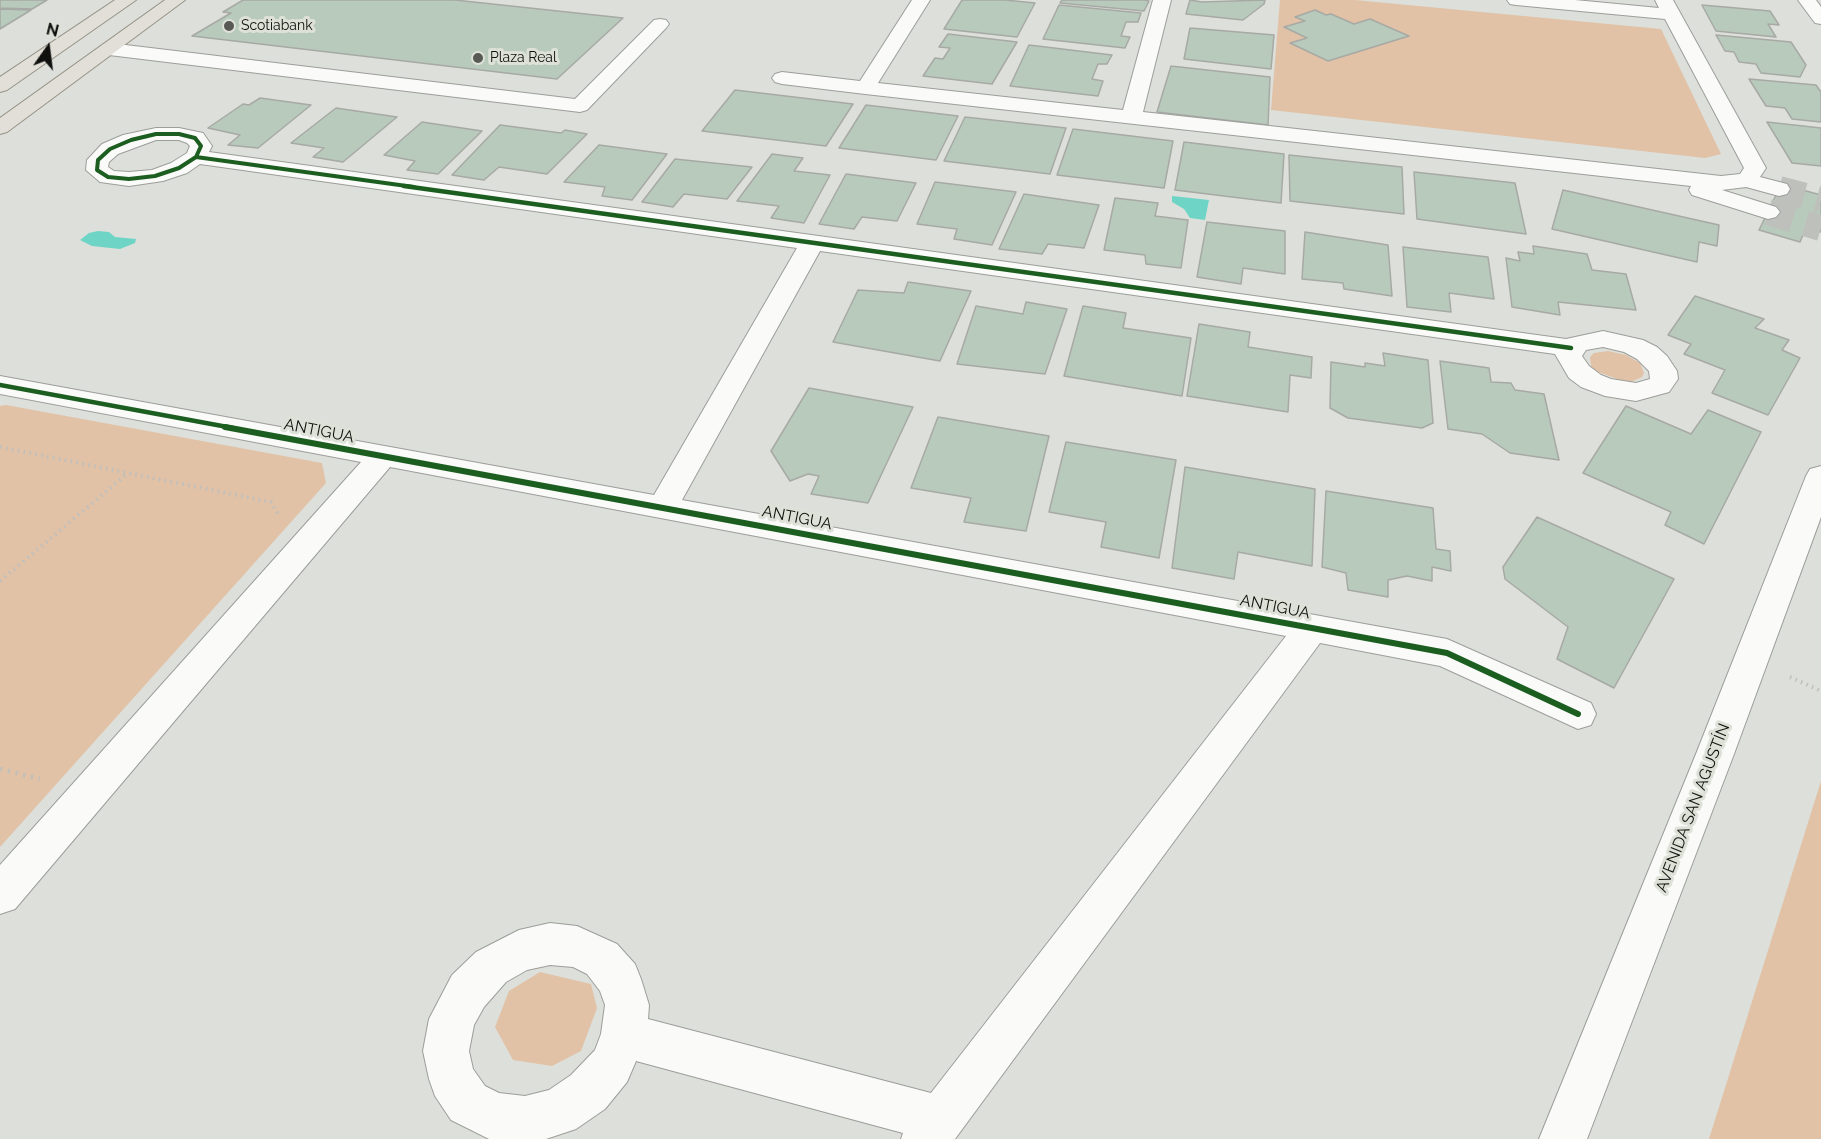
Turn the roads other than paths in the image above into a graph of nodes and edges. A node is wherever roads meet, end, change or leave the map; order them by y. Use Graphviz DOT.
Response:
graph roads {
  1 [pos="127,0"];
  2 [pos="176,0"];
  3 [pos="921,0"];
  4 [pos="1162,0"];
  5 [pos="1516,0"];
  6 [pos="1807,0"];
  7 [pos="1668,7"];
  8 [pos="1821,19"];
  9 [pos="660,24"];
  10 [pos="109,49"];
  11 [pos="782,78"];
  12 [pos="0,86"];
  13 [pos="865,87"];
  14 [pos="1131,117"];
  15 [pos="0,128"];
  16 [pos="196,157"];
  17 [pos="1655,176"];
  18 [pos="1747,180"];
  19 [pos="1779,189"];
  20 [pos="1768,212"];
  21 [pos="812,243"];
  22 [pos="1571,348"];
  23 [pos="0,385"];
  24 [pos="382,457"];
  25 [pos="1821,476"];
  26 [pos="663,507"];
  27 [pos="1312,628"];
  28 [pos="1578,714"];
  29 [pos="0,895"];
  30 [pos="624,1035"];
  31 [pos="933,1129"];
  32 [pos="1563,1139"];
  1 -- 12 [label="main road"];
  2 -- 10 [label="main road"];
  3 -- 13 [label="street"];
  4 -- 14 [label="street"];
  5 -- 7 [label="street"];
  6 -- 8 [label="street"];
  7 -- 18 [label="street"];
  9 -- 10 [label="street"];
  10 -- 15 [label="main road"];
  11 -- 13 [label="street"];
  13 -- 14 [label="street"];
  14 -- 17 [label="street"];
  16 -- 21 [label="street"];
  17 -- 18 [label="street"];
  17 -- 20 [label="street"];
  18 -- 19 [label="street"];
  21 -- 22 [label="street"];
  21 -- 26 [label="street"];
  23 -- 24 [label="street, ANTIGUA"];
  24 -- 26 [label="street, ANTIGUA"];
  24 -- 29 [label="street"];
  25 -- 32 [label="street, AVENIDA SAN AGUSTÍN"];
  26 -- 27 [label="street, ANTIGUA"];
  27 -- 28 [label="street, ANTIGUA"];
  27 -- 31 [label="street"];
  30 -- 31 [label="street"];
}
